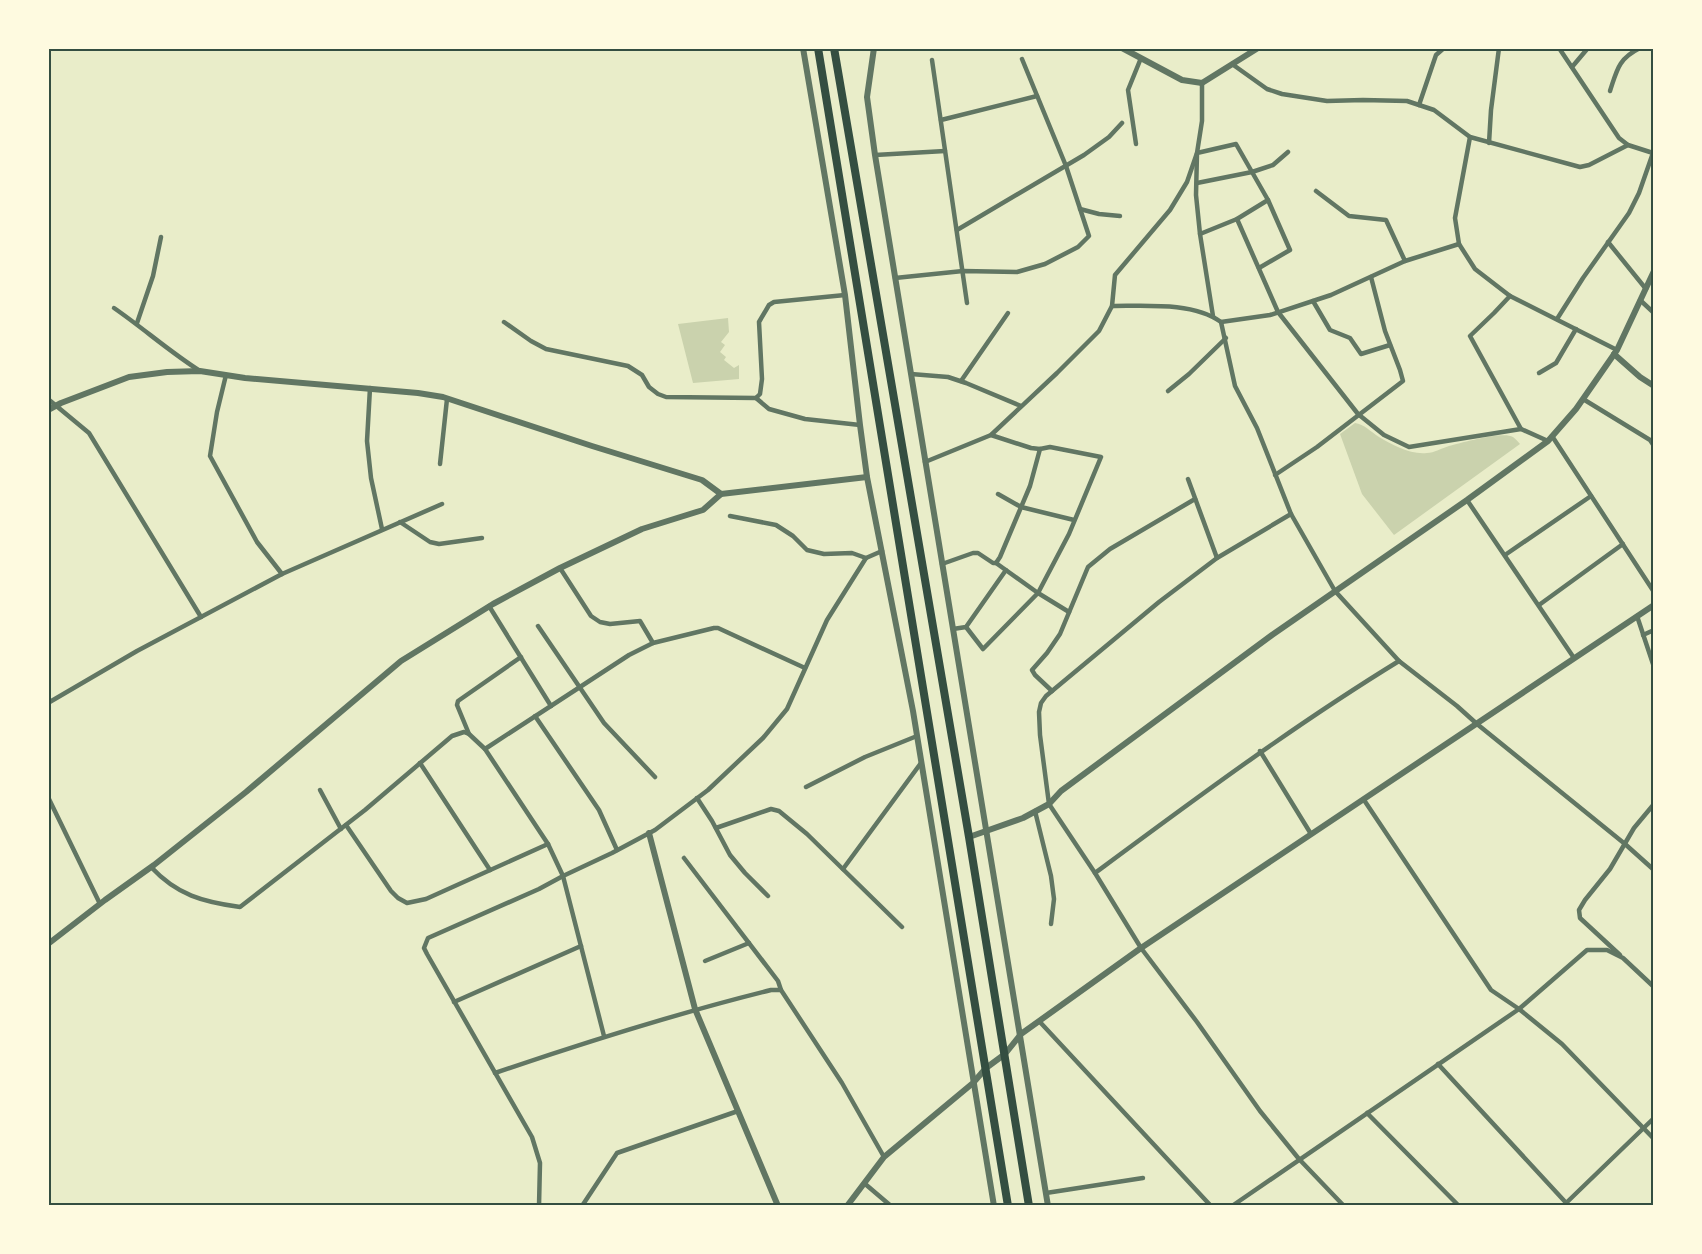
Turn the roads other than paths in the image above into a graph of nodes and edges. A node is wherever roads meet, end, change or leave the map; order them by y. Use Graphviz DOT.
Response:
graph roads {
  1 [pos="803,48"];
  2 [pos="818,48"];
  3 [pos="834,48"];
  4 [pos="874,48"];
  5 [pos="1122,48"];
  6 [pos="1258,48"];
  7 [pos="1444,48"];
  8 [pos="1499,48"];
  9 [pos="1559,48"];
  10 [pos="1588,48"];
  11 [pos="1640,48"];
  12 [pos="1630,50"];
  13 [pos="1141,58"];
  14 [pos="1022,59"];
  15 [pos="932,60"];
  16 [pos="1232,64"];
  17 [pos="1572,67"];
  18 [pos="1202,83"];
  19 [pos="1611,91"];
  20 [pos="1037,96"];
  21 [pos="1419,105"];
  22 [pos="941,120"];
  23 [pos="1122,123"];
  24 [pos="1470,137"];
  25 [pos="1489,143"];
  26 [pos="1136,144"];
  27 [pos="1628,145"];
  28 [pos="945,152"];
  29 [pos="1288,152"];
  30 [pos="1654,152"];
  31 [pos="1197,153"];
  32 [pos="875,155"];
  33 [pos="1066,166"];
  34 [pos="1647,171"];
  35 [pos="1252,172"];
  36 [pos="1654,174"];
  37 [pos="1197,183"];
  38 [pos="1316,191"];
  39 [pos="1268,200"];
  40 [pos="1080,209"];
  41 [pos="1120,216"];
  42 [pos="1237,219"];
  43 [pos="957,230"];
  44 [pos="1200,234"];
  45 [pos="161,237"];
  46 [pos="1608,242"];
  47 [pos="1459,244"];
  48 [pos="1404,261"];
  49 [pos="1259,268"];
  50 [pos="963,271"];
  51 [pos="1654,271"];
  52 [pos="1371,277"];
  53 [pos="895,278"];
  54 [pos="1646,289"];
  55 [pos="845,295"];
  56 [pos="1510,296"];
  57 [pos="1640,300"];
  58 [pos="1313,301"];
  59 [pos="967,303"];
  60 [pos="1112,306"];
  61 [pos="114,308"];
  62 [pos="1278,312"];
  63 [pos="1008,313"];
  64 [pos="1654,313"];
  65 [pos="1213,316"];
  66 [pos="1557,319"];
  67 [pos="504,322"];
  68 [pos="1221,322"];
  69 [pos="137,323"];
  70 [pos="1576,329"];
  71 [pos="1226,338"];
  72 [pos="1390,345"];
  73 [pos="1616,352"];
  74 [pos="200,370"];
  75 [pos="1539,373"];
  76 [pos="226,375"];
  77 [pos="911,375"];
  78 [pos="961,381"];
  79 [pos="1654,386"];
  80 [pos="370,388"];
  81 [pos="1168,391"];
  82 [pos="756,398"];
  83 [pos="48,399"];
  84 [pos="447,399"];
  85 [pos="1583,399"];
  86 [pos="57,406"];
  87 [pos="1020,406"];
  88 [pos="48,410"];
  89 [pos="1358,414"];
  90 [pos="860,425"];
  91 [pos="1521,429"];
  92 [pos="991,435"];
  93 [pos="1550,438"];
  94 [pos="1654,446"];
  95 [pos="1040,449"];
  96 [pos="925,462"];
  97 [pos="440,464"];
  98 [pos="1275,475"];
  99 [pos="867,477"];
  100 [pos="1188,479"];
  101 [pos="721,494"];
  102 [pos="998,494"];
  103 [pos="1592,496"];
  104 [pos="1195,499"];
  105 [pos="1467,500"];
  106 [pos="442,504"];
  107 [pos="1021,507"];
  108 [pos="1291,514"];
  109 [pos="730,516"];
  110 [pos="1074,520"];
  111 [pos="400,522"];
  112 [pos="382,529"];
  113 [pos="482,538"];
  114 [pos="1623,544"];
  115 [pos="882,551"];
  116 [pos="1505,555"];
  117 [pos="866,558"];
  118 [pos="1217,558"];
  119 [pos="996,563"];
  120 [pos="942,564"];
  121 [pos="560,568"];
  122 [pos="1006,570"];
  123 [pos="282,574"];
  124 [pos="1335,591"];
  125 [pos="1654,592"];
  126 [pos="1038,593"];
  127 [pos="1539,605"];
  128 [pos="1654,605"];
  129 [pos="489,606"];
  130 [pos="1069,612"];
  131 [pos="1637,616"];
  132 [pos="201,617"];
  133 [pos="538,626"];
  134 [pos="966,627"];
  135 [pos="953,629"];
  136 [pos="1654,630"];
  137 [pos="1643,635"];
  138 [pos="654,643"];
  139 [pos="520,657"];
  140 [pos="1574,658"];
  141 [pos="1399,661"];
  142 [pos="1654,667"];
  143 [pos="805,668"];
  144 [pos="579,688"];
  145 [pos="1052,691"];
  146 [pos="48,703"];
  147 [pos="551,706"];
  148 [pos="536,716"];
  149 [pos="1477,724"];
  150 [pos="469,734"];
  151 [pos="917,736"];
  152 [pos="485,749"];
  153 [pos="1260,751"];
  154 [pos="921,762"];
  155 [pos="420,763"];
  156 [pos="655,777"];
  157 [pos="806,787"];
  158 [pos="321,790"];
  159 [pos="48,797"];
  160 [pos="697,798"];
  161 [pos="1364,800"];
  162 [pos="1049,804"];
  163 [pos="1654,804"];
  164 [pos="1035,811"];
  165 [pos="344,827"];
  166 [pos="716,828"];
  167 [pos="987,832"];
  168 [pos="649,833"];
  169 [pos="1311,834"];
  170 [pos="969,837"];
  171 [pos="548,844"];
  172 [pos="1625,844"];
  173 [pos="617,850"];
  174 [pos="684,858"];
  175 [pos="151,867"];
  176 [pos="843,869"];
  177 [pos="490,870"];
  178 [pos="1654,870"];
  179 [pos="1095,873"];
  180 [pos="563,876"];
  181 [pos="768,896"];
  182 [pos="100,904"];
  183 [pos="1051,924"];
  184 [pos="902,927"];
  185 [pos="749,943"];
  186 [pos="48,944"];
  187 [pos="581,946"];
  188 [pos="1141,948"];
  189 [pos="1623,958"];
  190 [pos="705,961"];
  191 [pos="1654,987"];
  192 [pos="781,990"];
  193 [pos="454,1002"];
  194 [pos="695,1009"];
  195 [pos="1519,1009"];
  196 [pos="1040,1021"];
  197 [pos="1021,1034"];
  198 [pos="604,1036"];
  199 [pos="1005,1054"];
  200 [pos="1438,1064"];
  201 [pos="986,1068"];
  202 [pos="495,1073"];
  203 [pos="974,1083"];
  204 [pos="738,1111"];
  205 [pos="1367,1113"];
  206 [pos="1654,1118"];
  207 [pos="1644,1129"];
  208 [pos="1654,1139"];
  209 [pos="884,1157"];
  210 [pos="1299,1159"];
  211 [pos="1143,1178"];
  212 [pos="864,1183"];
  213 [pos="1046,1193"];
  214 [pos="1566,1205"];
  215 [pos="540,1206"];
  216 [pos="582,1206"];
  217 [pos="778,1206"];
  218 [pos="846,1206"];
  219 [pos="891,1206"];
  220 [pos="994,1206"];
  221 [pos="1008,1206"];
  222 [pos="1029,1206"];
  223 [pos="1048,1206"];
  224 [pos="1211,1206"];
  225 [pos="1232,1206"];
  226 [pos="1344,1206"];
  227 [pos="1459,1206"];
  1 -- 55 [label="street"];
  2 -- 201 [label="highway"];
  3 -- 170 [label="highway"];
  4 -- 32 [label="street"];
  5 -- 13 [label="street"];
  6 -- 16 [label="street"];
  7 -- 21 [label="street"];
  8 -- 25 [label="street"];
  9 -- 17 [label="street"];
  10 -- 17 [label="street"];
  11 -- 12 [label="street"];
  12 -- 19 [label="street"];
  13 -- 18 [label="street"];
  13 -- 26 [label="street"];
  14 -- 20 [label="street"];
  15 -- 22 [label="street"];
  16 -- 18 [label="street"];
  16 -- 21 [label="street"];
  17 -- 27 [label="street"];
  18 -- 31 [label="street"];
  20 -- 22 [label="street"];
  20 -- 33 [label="street"];
  21 -- 24 [label="street"];
  22 -- 28 [label="street"];
  23 -- 33 [label="street"];
  24 -- 25 [label="street"];
  24 -- 47 [label="street"];
  25 -- 27 [label="street"];
  27 -- 30 [label="street"];
  28 -- 32 [label="street"];
  28 -- 43 [label="street"];
  29 -- 35 [label="street"];
  30 -- 34 [label="street"];
  31 -- 35 [label="street"];
  31 -- 37 [label="street"];
  31 -- 60 [label="street"];
  32 -- 53 [label="street"];
  33 -- 40 [label="street"];
  33 -- 43 [label="street"];
  34 -- 36 [label="street"];
  34 -- 46 [label="street"];
  35 -- 37 [label="street"];
  35 -- 39 [label="street"];
  37 -- 44 [label="street"];
  38 -- 48 [label="street"];
  39 -- 42 [label="street"];
  39 -- 49 [label="street"];
  40 -- 41 [label="street"];
  40 -- 50 [label="street"];
  42 -- 44 [label="street"];
  42 -- 49 [label="street"];
  43 -- 50 [label="street"];
  44 -- 65 [label="street"];
  45 -- 69 [label="street"];
  46 -- 54 [label="street"];
  46 -- 66 [label="street"];
  47 -- 48 [label="street"];
  47 -- 56 [label="street"];
  48 -- 52 [label="street"];
  49 -- 62 [label="street"];
  50 -- 53 [label="street"];
  50 -- 59 [label="street"];
  51 -- 54 [label="street"];
  52 -- 58 [label="street"];
  52 -- 72 [label="street"];
  53 -- 77 [label="street"];
  54 -- 57 [label="street"];
  55 -- 82 [label="street"];
  55 -- 90 [label="street"];
  56 -- 66 [label="street"];
  56 -- 91 [label="street"];
  57 -- 64 [label="street"];
  57 -- 73 [label="street"];
  58 -- 62 [label="street"];
  58 -- 72 [label="street"];
  60 -- 65 [label="street"];
  60 -- 87 [label="street"];
  61 -- 69 [label="street"];
  62 -- 68 [label="street"];
  62 -- 89 [label="street"];
  63 -- 78 [label="street"];
  65 -- 68 [label="street"];
  66 -- 70 [label="street"];
  67 -- 82 [label="street"];
  68 -- 71 [label="street"];
  69 -- 74 [label="street"];
  70 -- 73 [label="street"];
  70 -- 75 [label="street"];
  71 -- 81 [label="street"];
  71 -- 98 [label="street"];
  72 -- 89 [label="street"];
  73 -- 79 [label="street"];
  73 -- 85 [label="street"];
  74 -- 76 [label="street"];
  74 -- 86 [label="street"];
  76 -- 80 [label="street"];
  76 -- 123 [label="street"];
  77 -- 78 [label="street"];
  77 -- 96 [label="street"];
  78 -- 87 [label="street"];
  80 -- 84 [label="street"];
  80 -- 112 [label="street"];
  82 -- 90 [label="street"];
  83 -- 86 [label="street"];
  84 -- 97 [label="street"];
  84 -- 101 [label="street"];
  85 -- 93 [label="street"];
  85 -- 94 [label="street"];
  86 -- 88 [label="street"];
  86 -- 132 [label="street"];
  87 -- 92 [label="street"];
  89 -- 91 [label="street"];
  89 -- 98 [label="street"];
  90 -- 99 [label="street"];
  91 -- 93 [label="street"];
  92 -- 95 [label="street"];
  92 -- 96 [label="street"];
  93 -- 103 [label="street"];
  93 -- 105 [label="street"];
  95 -- 107 [label="street"];
  95 -- 110 [label="street"];
  96 -- 120 [label="street"];
  98 -- 108 [label="street"];
  99 -- 101 [label="street"];
  99 -- 115 [label="street"];
  100 -- 104 [label="street"];
  101 -- 121 [label="street"];
  102 -- 107 [label="street"];
  103 -- 114 [label="street"];
  103 -- 116 [label="street"];
  104 -- 118 [label="street"];
  104 -- 130 [label="street"];
  105 -- 116 [label="street"];
  105 -- 124 [label="street"];
  106 -- 111 [label="street"];
  107 -- 110 [label="street"];
  107 -- 119 [label="street"];
  108 -- 118 [label="street"];
  108 -- 124 [label="street"];
  109 -- 117 [label="street"];
  110 -- 126 [label="street"];
  111 -- 112 [label="street"];
  111 -- 113 [label="street"];
  112 -- 123 [label="street"];
  114 -- 125 [label="street"];
  114 -- 127 [label="street"];
  115 -- 117 [label="street"];
  115 -- 151 [label="street"];
  116 -- 127 [label="street"];
  117 -- 143 [label="street"];
  118 -- 145 [label="street"];
  119 -- 120 [label="street"];
  119 -- 122 [label="street"];
  120 -- 135 [label="street"];
  121 -- 129 [label="street"];
  121 -- 138 [label="street"];
  122 -- 126 [label="street"];
  122 -- 134 [label="street"];
  123 -- 132 [label="street"];
  124 -- 141 [label="street"];
  124 -- 162 [label="street"];
  126 -- 130 [label="street"];
  126 -- 134 [label="street"];
  127 -- 140 [label="street"];
  128 -- 131 [label="street"];
  129 -- 139 [label="street"];
  129 -- 175 [label="street"];
  130 -- 145 [label="street"];
  131 -- 137 [label="street"];
  131 -- 140 [label="street"];
  132 -- 146 [label="street"];
  133 -- 144 [label="street"];
  134 -- 135 [label="street"];
  135 -- 167 [label="street"];
  136 -- 137 [label="street"];
  137 -- 142 [label="street"];
  138 -- 143 [label="street"];
  138 -- 144 [label="street"];
  139 -- 147 [label="street"];
  139 -- 150 [label="street"];
  140 -- 149 [label="street"];
  141 -- 149 [label="street"];
  141 -- 153 [label="street"];
  143 -- 160 [label="street"];
  144 -- 147 [label="street"];
  144 -- 156 [label="street"];
  145 -- 162 [label="street"];
  147 -- 148 [label="street"];
  148 -- 152 [label="street"];
  148 -- 173 [label="street"];
  149 -- 161 [label="street"];
  149 -- 172 [label="street"];
  150 -- 152 [label="street"];
  150 -- 155 [label="street"];
  151 -- 154 [label="street"];
  151 -- 157 [label="street"];
  152 -- 171 [label="street"];
  153 -- 169 [label="street"];
  153 -- 179 [label="street"];
  154 -- 176 [label="street"];
  154 -- 203 [label="street"];
  155 -- 165 [label="street"];
  155 -- 177 [label="street"];
  158 -- 165 [label="street"];
  159 -- 182 [label="street"];
  160 -- 166 [label="street"];
  160 -- 168 [label="street"];
  161 -- 169 [label="street"];
  161 -- 195 [label="street"];
  162 -- 164 [label="street"];
  162 -- 179 [label="street"];
  163 -- 172 [label="street"];
  164 -- 167 [label="street"];
  164 -- 183 [label="street"];
  165 -- 175 [label="street"];
  165 -- 177 [label="street"];
  166 -- 176 [label="street"];
  166 -- 181 [label="street"];
  167 -- 170 [label="street"];
  167 -- 197 [label="street"];
  168 -- 173 [label="street"];
  168 -- 194 [label="street"];
  169 -- 188 [label="street"];
  170 -- 199 [label="highway"];
  171 -- 177 [label="street"];
  171 -- 180 [label="street"];
  172 -- 178 [label="street"];
  172 -- 189 [label="street"];
  173 -- 180 [label="street"];
  174 -- 185 [label="street"];
  175 -- 182 [label="street"];
  176 -- 184 [label="street"];
  179 -- 188 [label="street"];
  180 -- 187 [label="street"];
  180 -- 193 [label="street"];
  182 -- 186 [label="street"];
  185 -- 190 [label="street"];
  185 -- 192 [label="street"];
  187 -- 193 [label="street"];
  187 -- 198 [label="street"];
  188 -- 196 [label="street"];
  188 -- 210 [label="street"];
  189 -- 191 [label="street"];
  189 -- 195 [label="street"];
  192 -- 194 [label="street"];
  192 -- 209 [label="street"];
  193 -- 202 [label="street"];
  194 -- 198 [label="street"];
  194 -- 204 [label="street"];
  195 -- 200 [label="street"];
  195 -- 207 [label="street"];
  196 -- 197 [label="street"];
  196 -- 224 [label="street"];
  197 -- 199 [label="street"];
  197 -- 213 [label="street"];
  198 -- 202 [label="street"];
  199 -- 201 [label="street"];
  199 -- 222 [label="highway"];
  200 -- 205 [label="street"];
  200 -- 214 [label="street"];
  201 -- 203 [label="street"];
  201 -- 221 [label="highway"];
  202 -- 215 [label="street"];
  203 -- 209 [label="street"];
  203 -- 220 [label="street"];
  204 -- 216 [label="street"];
  204 -- 217 [label="street"];
  205 -- 210 [label="street"];
  205 -- 227 [label="street"];
  206 -- 207 [label="street"];
  207 -- 208 [label="street"];
  207 -- 214 [label="street"];
  209 -- 212 [label="street"];
  210 -- 225 [label="street"];
  210 -- 226 [label="street"];
  211 -- 213 [label="street"];
  212 -- 218 [label="street"];
  212 -- 219 [label="street"];
  213 -- 223 [label="street"];
}
